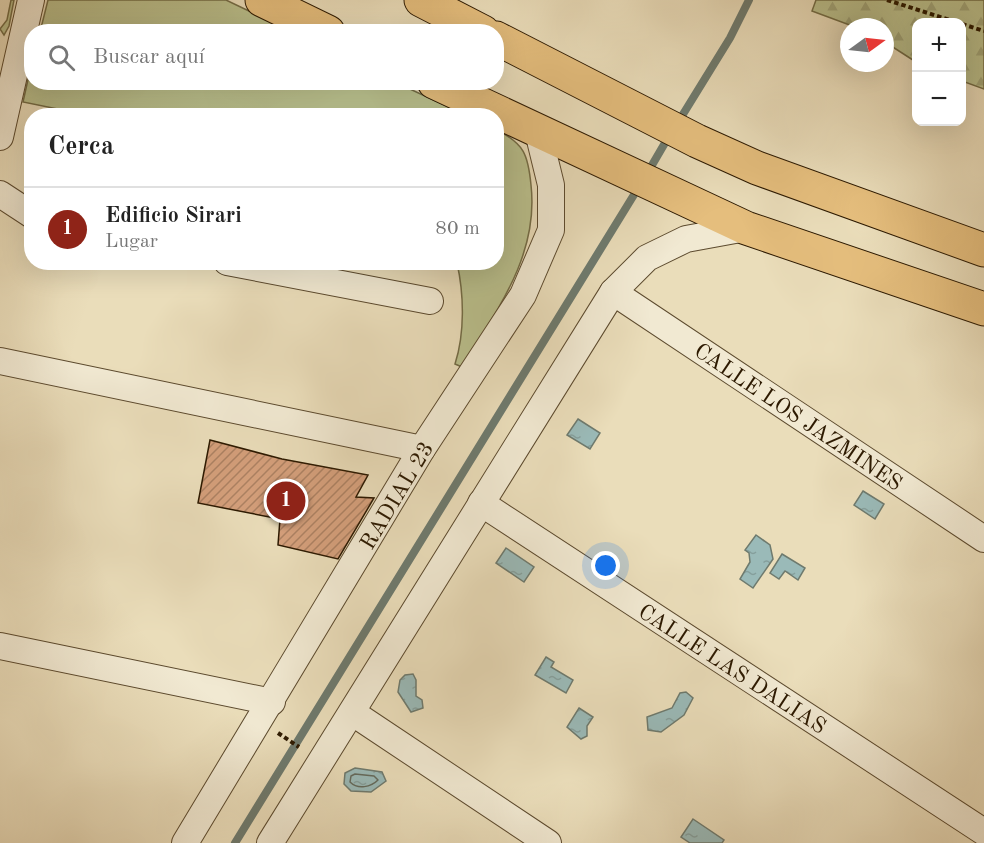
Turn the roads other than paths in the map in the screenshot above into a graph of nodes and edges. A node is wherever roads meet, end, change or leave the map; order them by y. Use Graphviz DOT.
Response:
graph roads {
  1 [pos="31,0"];
  2 [pos="262,0"];
  3 [pos="421,0"];
  4 [pos="312,24"];
  5 [pos="468,24"];
  6 [pos="504,42"];
  7 [pos="9,50"];
  8 [pos="6,85"];
  9 [pos="451,90"];
  10 [pos="488,108"];
  11 [pos="504,116"];
  12 [pos="538,132"];
  13 [pos="0,137"];
  14 [pos="0,194"];
  15 [pos="24,210"];
  16 [pos="746,228"];
  17 [pos="984,250"];
  18 [pos="269,270"];
  19 [pos="613,292"];
  20 [pos="430,301"];
  21 [pos="984,309"];
  22 [pos="0,361"];
  23 [pos="422,449"];
  24 [pos="481,503"];
  25 [pos="984,539"];
  26 [pos="0,646"];
  27 [pos="272,702"];
  28 [pos="353,712"];
  29 [pos="984,832"];
  30 [pos="185,843"];
  31 [pos="270,843"];
  32 [pos="548,843"];
  1 -- 7 [label="street"];
  2 -- 4 [label="highway"];
  3 -- 5 [label="highway"];
  6 -- 17 [label="highway"];
  7 -- 8 [label="street"];
  8 -- 13 [label="street"];
  9 -- 10 [label="highway"];
  11 -- 12 [label="highway"];
  12 -- 16 [label="highway"];
  12 -- 23 [label="street, RADIAL 23"];
  14 -- 15 [label="street"];
  16 -- 19 [label="street"];
  16 -- 21 [label="highway"];
  18 -- 20 [label="street"];
  19 -- 24 [label="street"];
  19 -- 25 [label="street, CALLE LOS JAZMINES"];
  22 -- 23 [label="street"];
  23 -- 27 [label="street, RADIAL 23"];
  24 -- 28 [label="street"];
  24 -- 29 [label="street, CALLE LAS DALIAS"];
  26 -- 27 [label="street"];
  27 -- 30 [label="street, RADIAL 23"];
  28 -- 31 [label="street"];
  28 -- 32 [label="street"];
}
